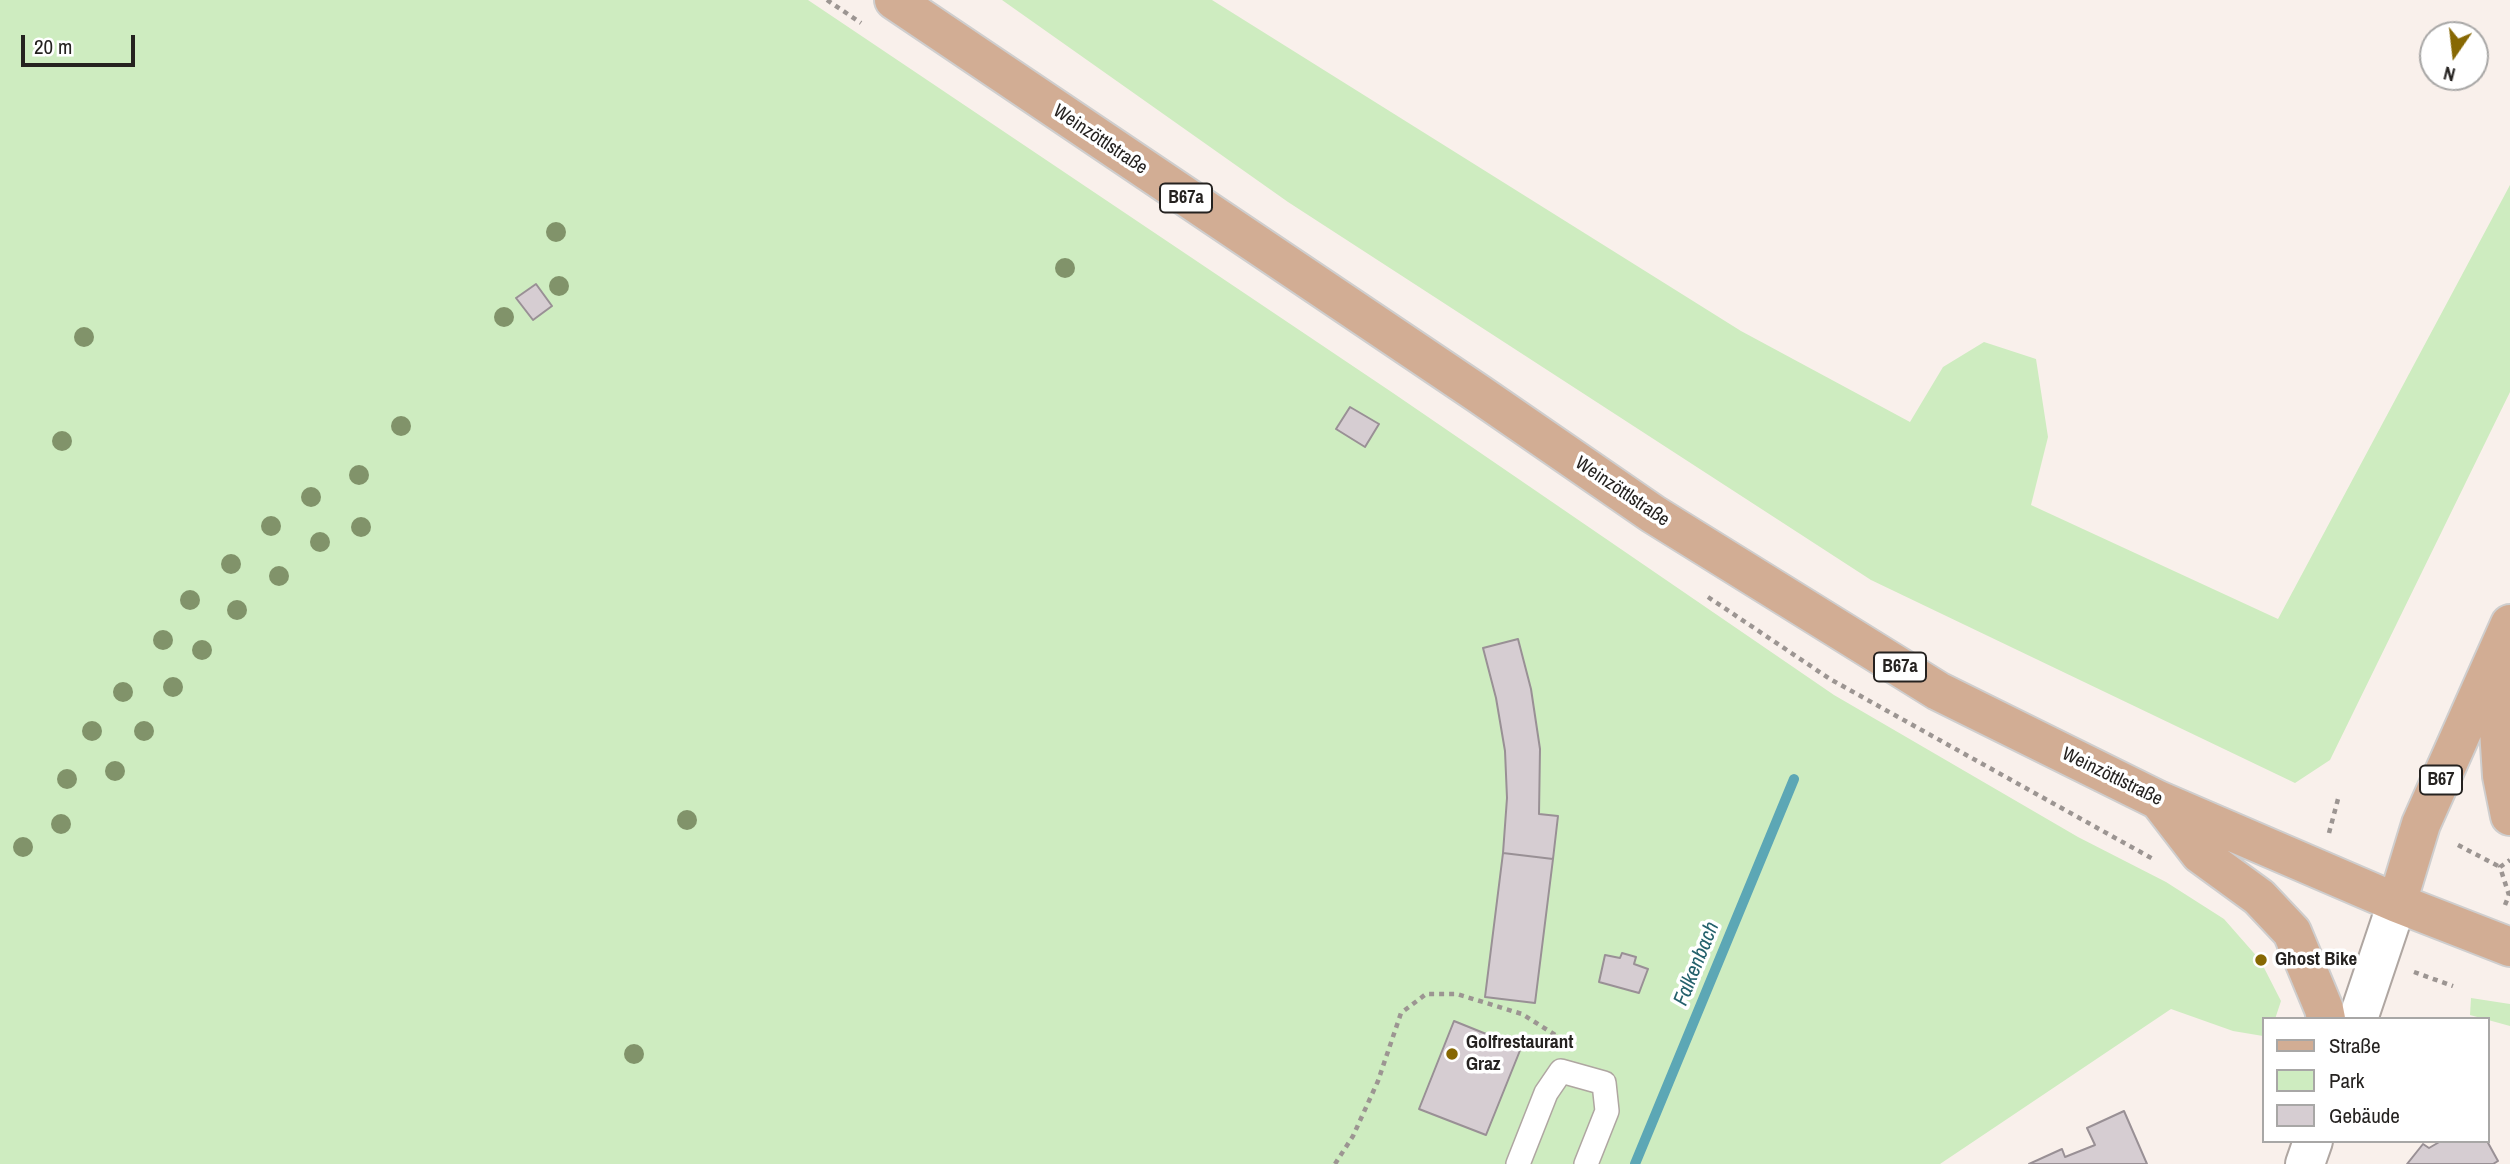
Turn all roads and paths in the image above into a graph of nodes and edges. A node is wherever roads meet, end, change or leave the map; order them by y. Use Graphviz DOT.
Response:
graph roads {
  1 [pos="894,0"];
  2 [pos="2510,624"];
  3 [pos="2494,662"];
  4 [pos="2158,800"];
  5 [pos="2510,816"];
  6 [pos="2458,845"];
  7 [pos="2510,860"];
  8 [pos="2500,867"];
  9 [pos="2396,903"];
  10 [pos="2506,930"];
  11 [pos="2326,1017"];
  12 [pos="2359,1017"];
  13 [pos="1561,1071"];
  14 [pos="2312,1143"];
  15 [pos="1335,1164"];
  16 [pos="1518,1164"];
  17 [pos="1586,1164"];
  18 [pos="2305,1164"];
  1 -- 4 [label="main road, Weinzöttlstraße / B67a"];
  2 -- 3 [label="main road, B67"];
  3 -- 5 [label="main road"];
  3 -- 9 [label="main road, B67"];
  4 -- 9 [label="main road, Weinzöttlstraße / B67a"];
  4 -- 11 [label="main road"];
  6 -- 8 [label="path"];
  7 -- 8 [label="path"];
  8 -- 10 [label="path"];
  9 -- 10 [label="main road, Weinzöttlstraße"];
  9 -- 12 [label="main road"];
  13 -- 15 [label="path"];
  13 -- 16 [label="lane"];
  13 -- 17 [label="lane"];
  14 -- 18 [label="main road"];
}
